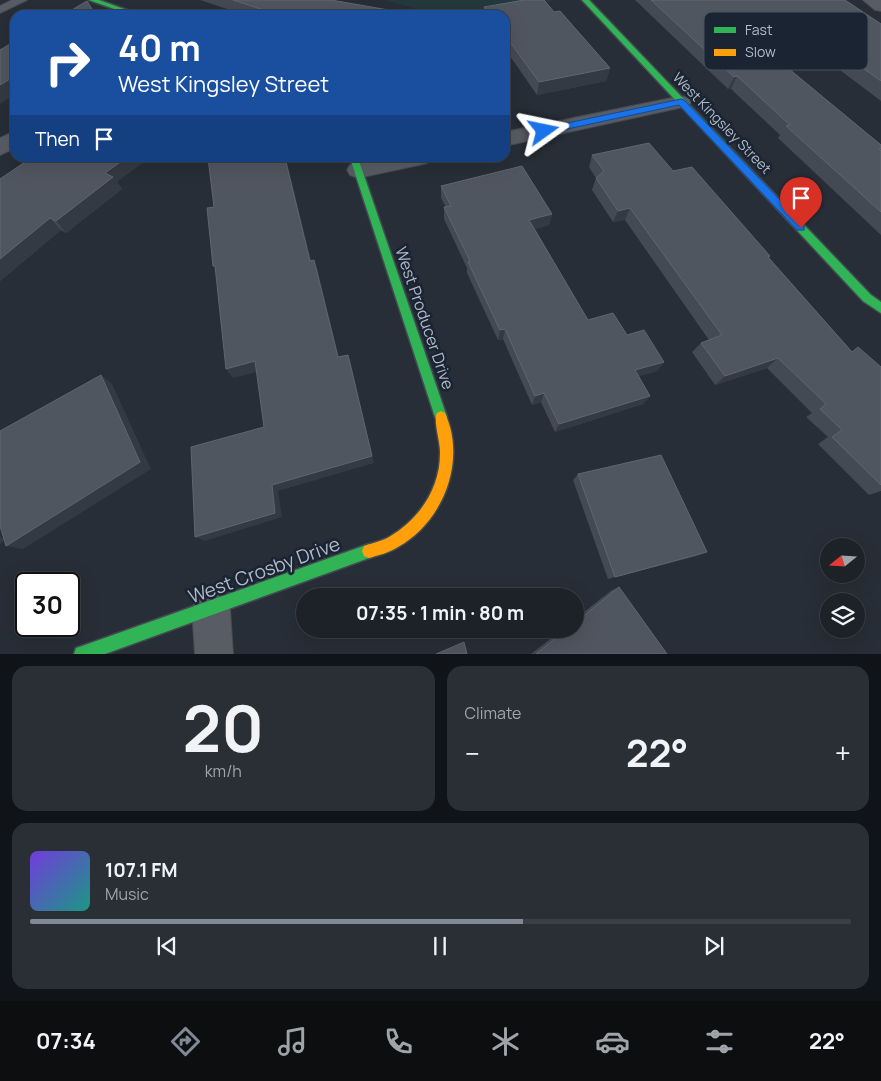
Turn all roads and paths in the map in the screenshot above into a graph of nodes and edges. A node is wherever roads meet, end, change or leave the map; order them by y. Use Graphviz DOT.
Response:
graph roads {
  1 [pos="21,0"];
  2 [pos="92,0"];
  3 [pos="585,0"];
  4 [pos="871,0"];
  5 [pos="881,6"];
  6 [pos="0,10"];
  7 [pos="123,10"];
  8 [pos="681,102"];
  9 [pos="510,138"];
  10 [pos="377,162"];
  11 [pos="356,164"];
  12 [pos="881,308"];
  13 [pos="441,492"];
  14 [pos="211,608"];
  15 [pos="82,654"];
  16 [pos="214,654"];
  1 -- 6 [label="lane"];
  2 -- 7 [label="street"];
  3 -- 8 [label="street, West Kingsley Street"];
  4 -- 5 [label="street"];
  8 -- 9 [label="street"];
  8 -- 12 [label="street, West Kingsley Street"];
  10 -- 11 [label="street"];
  11 -- 13 [label="street, West Producer Drive"];
  13 -- 14 [label="street, West Crosby Drive"];
  14 -- 15 [label="street, West Crosby Drive"];
  14 -- 16 [label="street"];
}
